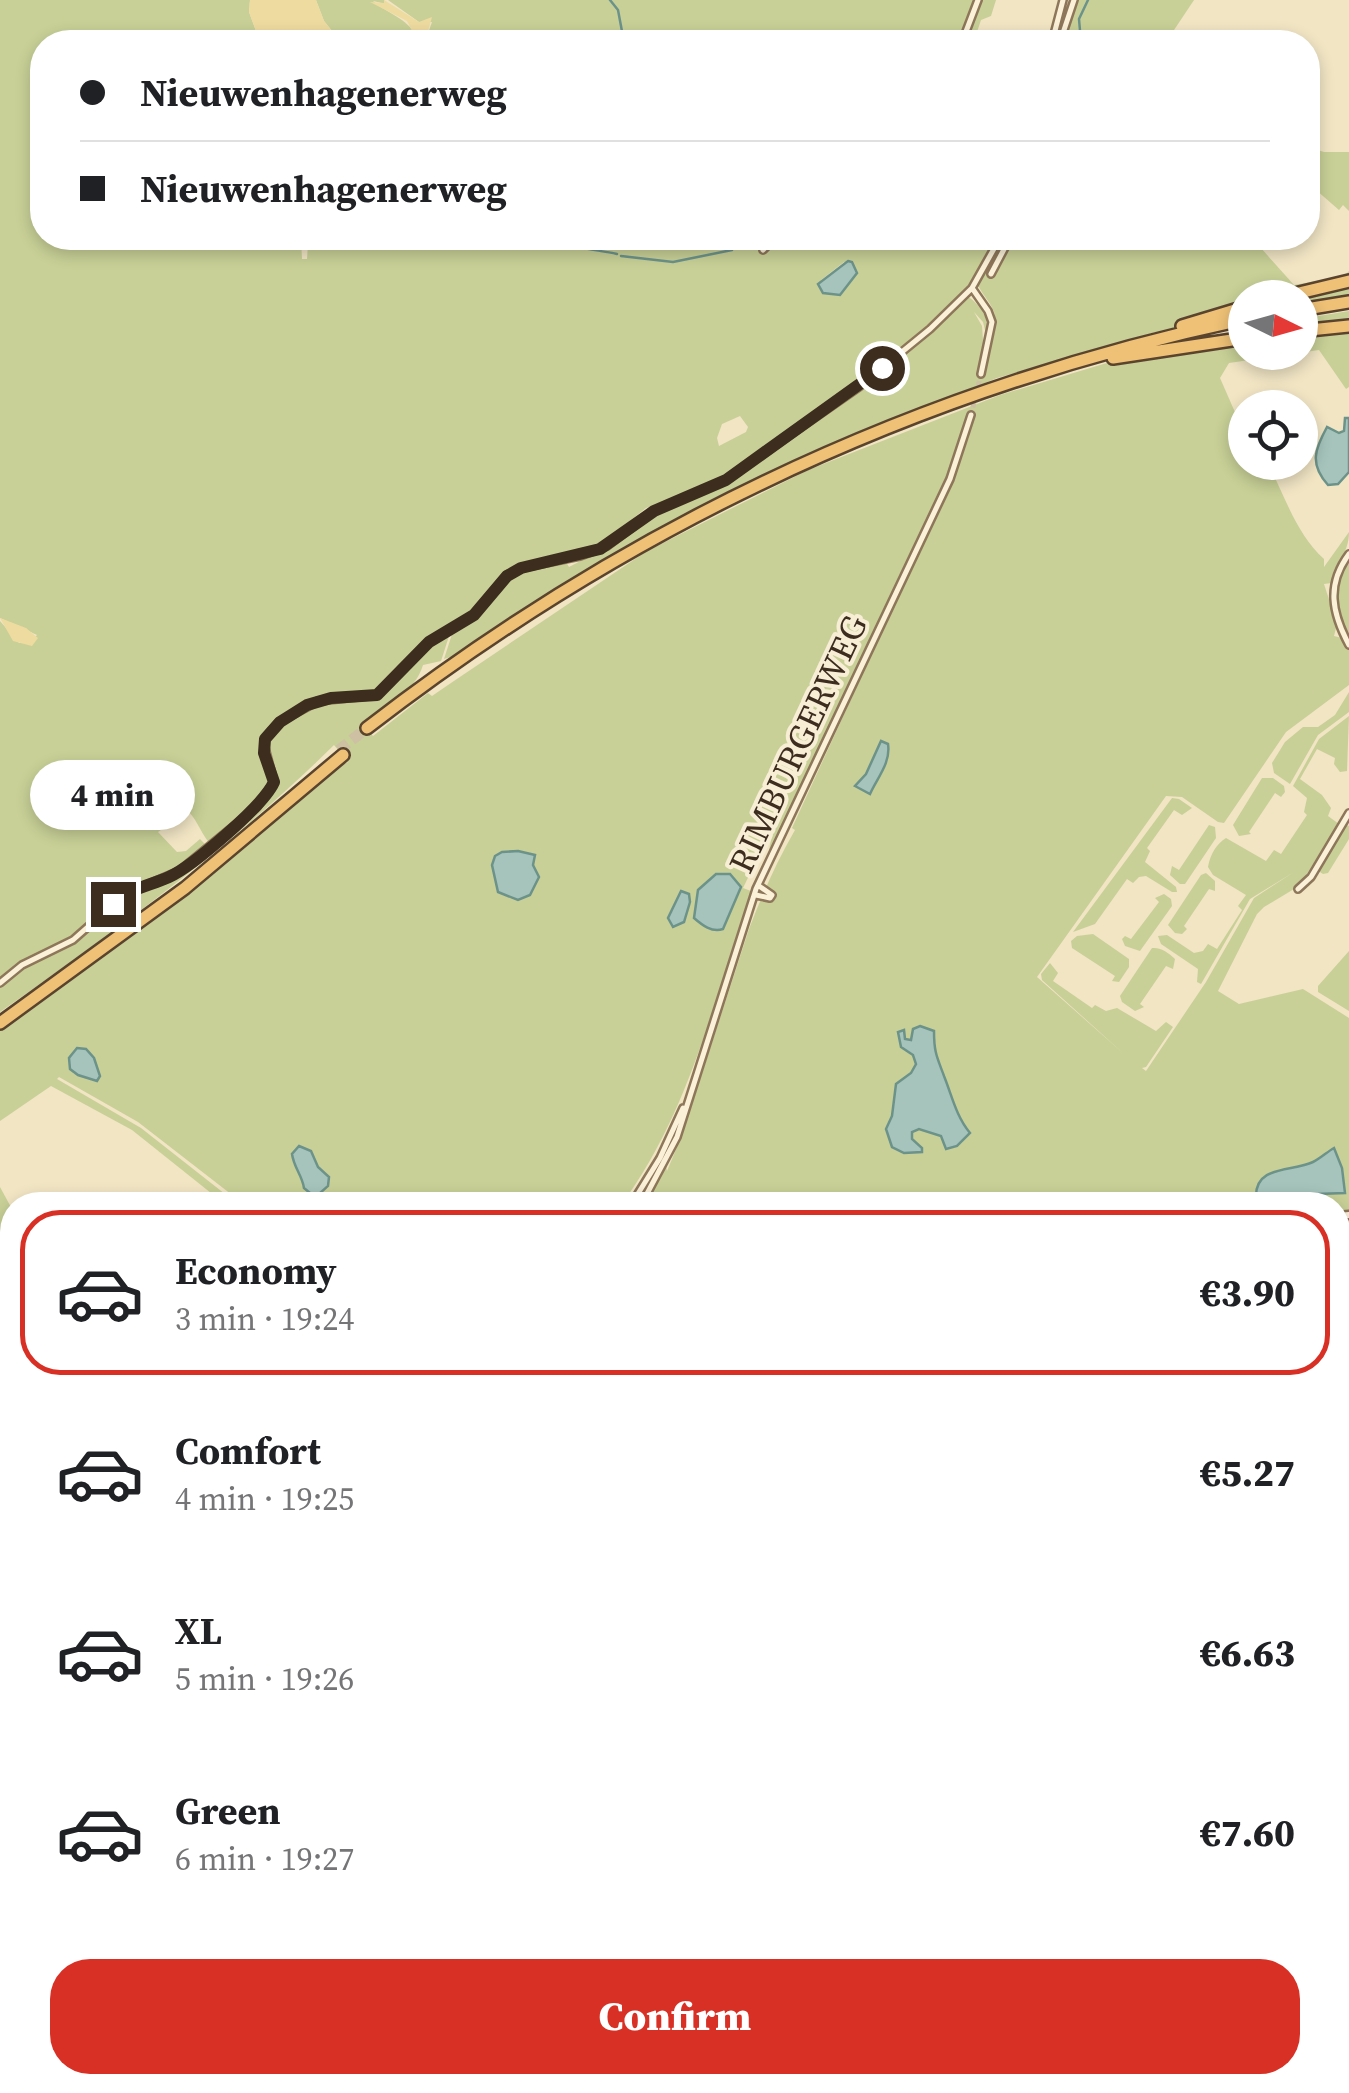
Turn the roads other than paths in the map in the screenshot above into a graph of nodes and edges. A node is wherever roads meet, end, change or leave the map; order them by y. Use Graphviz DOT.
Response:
graph roads {
  1 [pos="978,0"];
  2 [pos="1064,0"];
  3 [pos="1074,0"];
  4 [pos="967,30"];
  5 [pos="1055,30"];
  6 [pos="1064,30"];
  7 [pos="993,250"];
  8 [pos="1004,250"];
  9 [pos="991,274"];
  10 [pos="1349,281"];
  11 [pos="972,288"];
  12 [pos="1318,288"];
  13 [pos="1349,305"];
  14 [pos="1318,310"];
  15 [pos="1228,314"];
  16 [pos="1349,326"];
  17 [pos="1228,327"];
  18 [pos="1318,329"];
  19 [pos="1228,340"];
  20 [pos="1112,355"];
  21 [pos="981,374"];
  22 [pos="971,415"];
  23 [pos="1349,554"];
  24 [pos="1349,644"];
  25 [pos="369,731"];
  26 [pos="1349,814"];
  27 [pos="759,886"];
  28 [pos="1298,889"];
  29 [pos="756,896"];
  30 [pos="0,984"];
  31 [pos="0,1015"];
  32 [pos="0,1023"];
  33 [pos="687,1101"];
  34 [pos="639,1192"];
  35 [pos="648,1192"];
  1 -- 4 [label="street"];
  2 -- 5 [label="street"];
  3 -- 6 [label="street"];
  7 -- 11 [label="street"];
  8 -- 9 [label="street"];
  10 -- 12 [label="highway"];
  11 -- 21 [label="street"];
  11 -- 30 [label="street"];
  13 -- 14 [label="highway"];
  15 -- 20 [label="highway"];
  16 -- 18 [label="highway"];
  17 -- 20 [label="highway"];
  19 -- 20 [label="highway"];
  20 -- 25 [label="highway"];
  22 -- 27 [label="street, RIMBURGERWEG"];
  23 -- 24 [label="street"];
  26 -- 28 [label="street"];
  27 -- 29 [label="street, RIMBURGERWEG"];
  27 -- 29 [label="street"];
  29 -- 33 [label="street, RIMBURGERWEG"];
  31 -- 32 [label="highway"];
  33 -- 34 [label="street, RIMBURGERWEG"];
  33 -- 35 [label="street, RIMBURGERWEG"];
}
